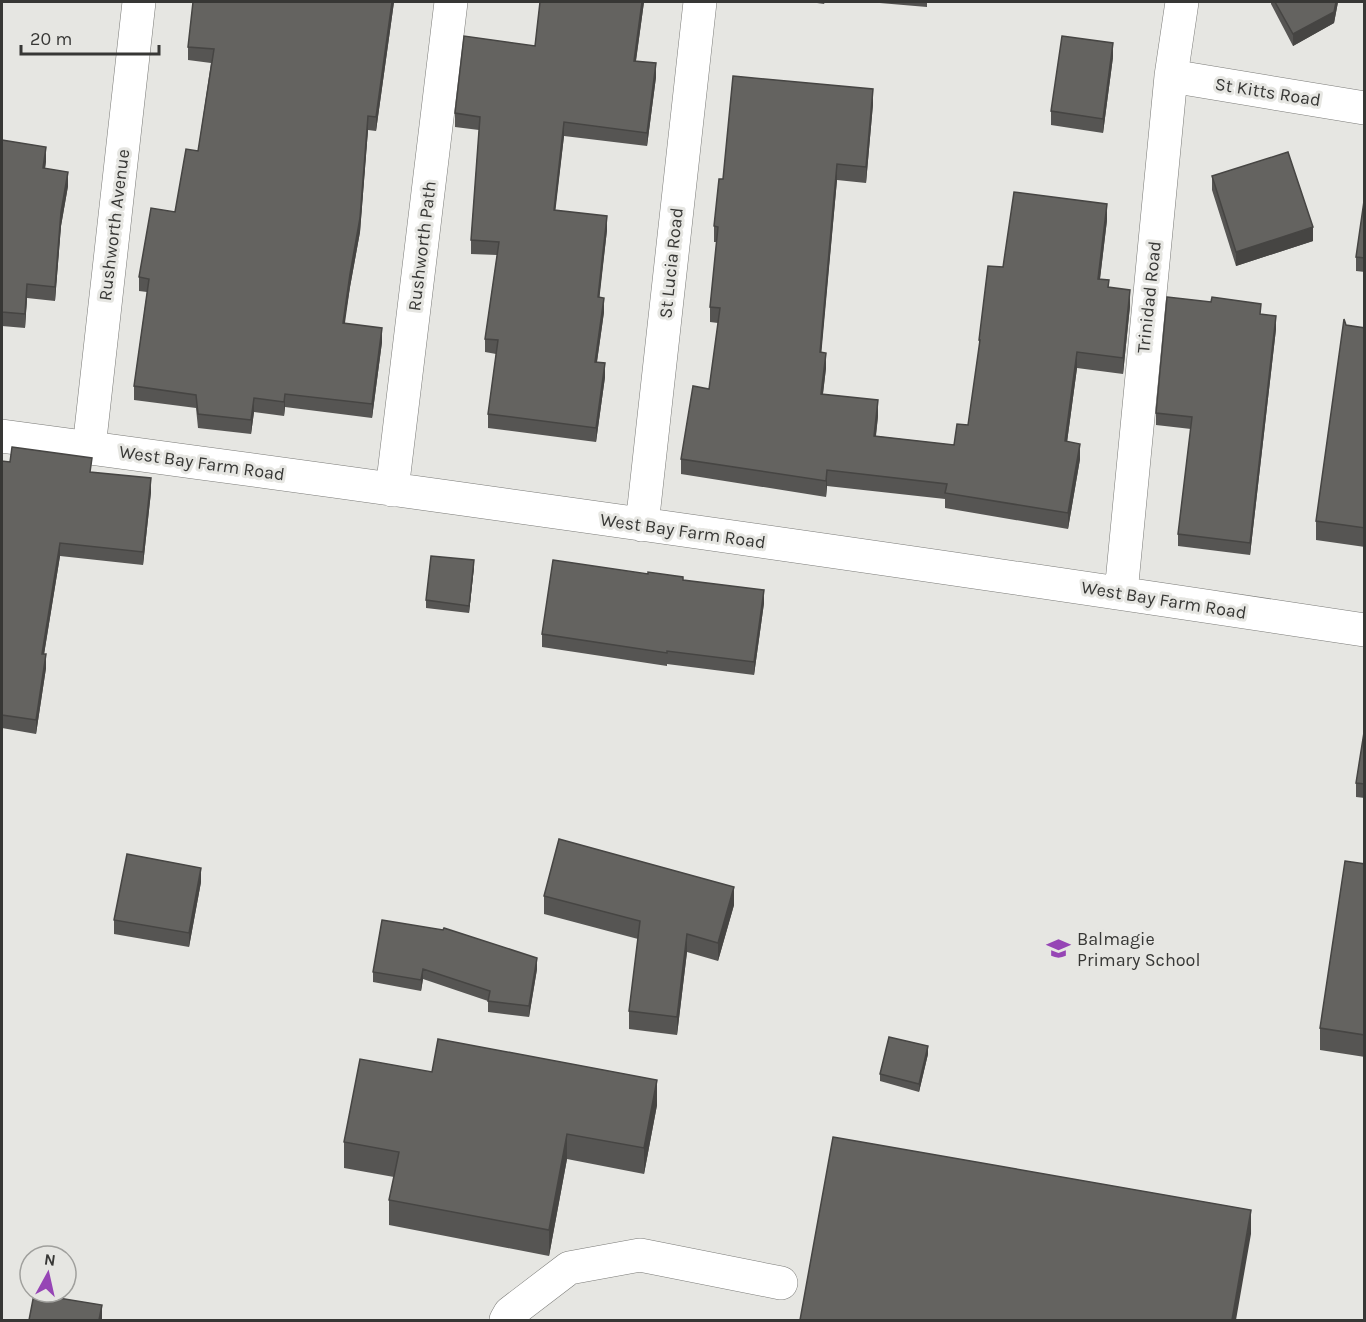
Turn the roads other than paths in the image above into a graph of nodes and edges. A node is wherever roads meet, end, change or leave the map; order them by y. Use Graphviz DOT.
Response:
graph roads {
  1 [pos="139,2"];
  2 [pos="451,2"];
  3 [pos="700,2"];
  4 [pos="1182,2"];
  5 [pos="1171,76"];
  6 [pos="1365,108"];
  7 [pos="2,436"];
  8 [pos="88,448"];
  9 [pos="392,490"];
  10 [pos="642,525"];
  11 [pos="1120,593"];
  12 [pos="1365,630"];
  13 [pos="781,1283"];
  14 [pos="506,1320"];
  1 -- 8 [label="street, Rushworth Avenue"];
  2 -- 9 [label="street, Rushworth Path"];
  3 -- 10 [label="street, St Lucia Road"];
  4 -- 5 [label="street, Trinidad Road"];
  5 -- 6 [label="street, St Kitts Road"];
  5 -- 11 [label="street, Trinidad Road"];
  7 -- 8 [label="street, West Bay Farm Road"];
  8 -- 9 [label="street, West Bay Farm Road"];
  9 -- 10 [label="street, West Bay Farm Road"];
  10 -- 11 [label="street, West Bay Farm Road"];
  11 -- 12 [label="street, West Bay Farm Road"];
  13 -- 14 [label="street"];
}
